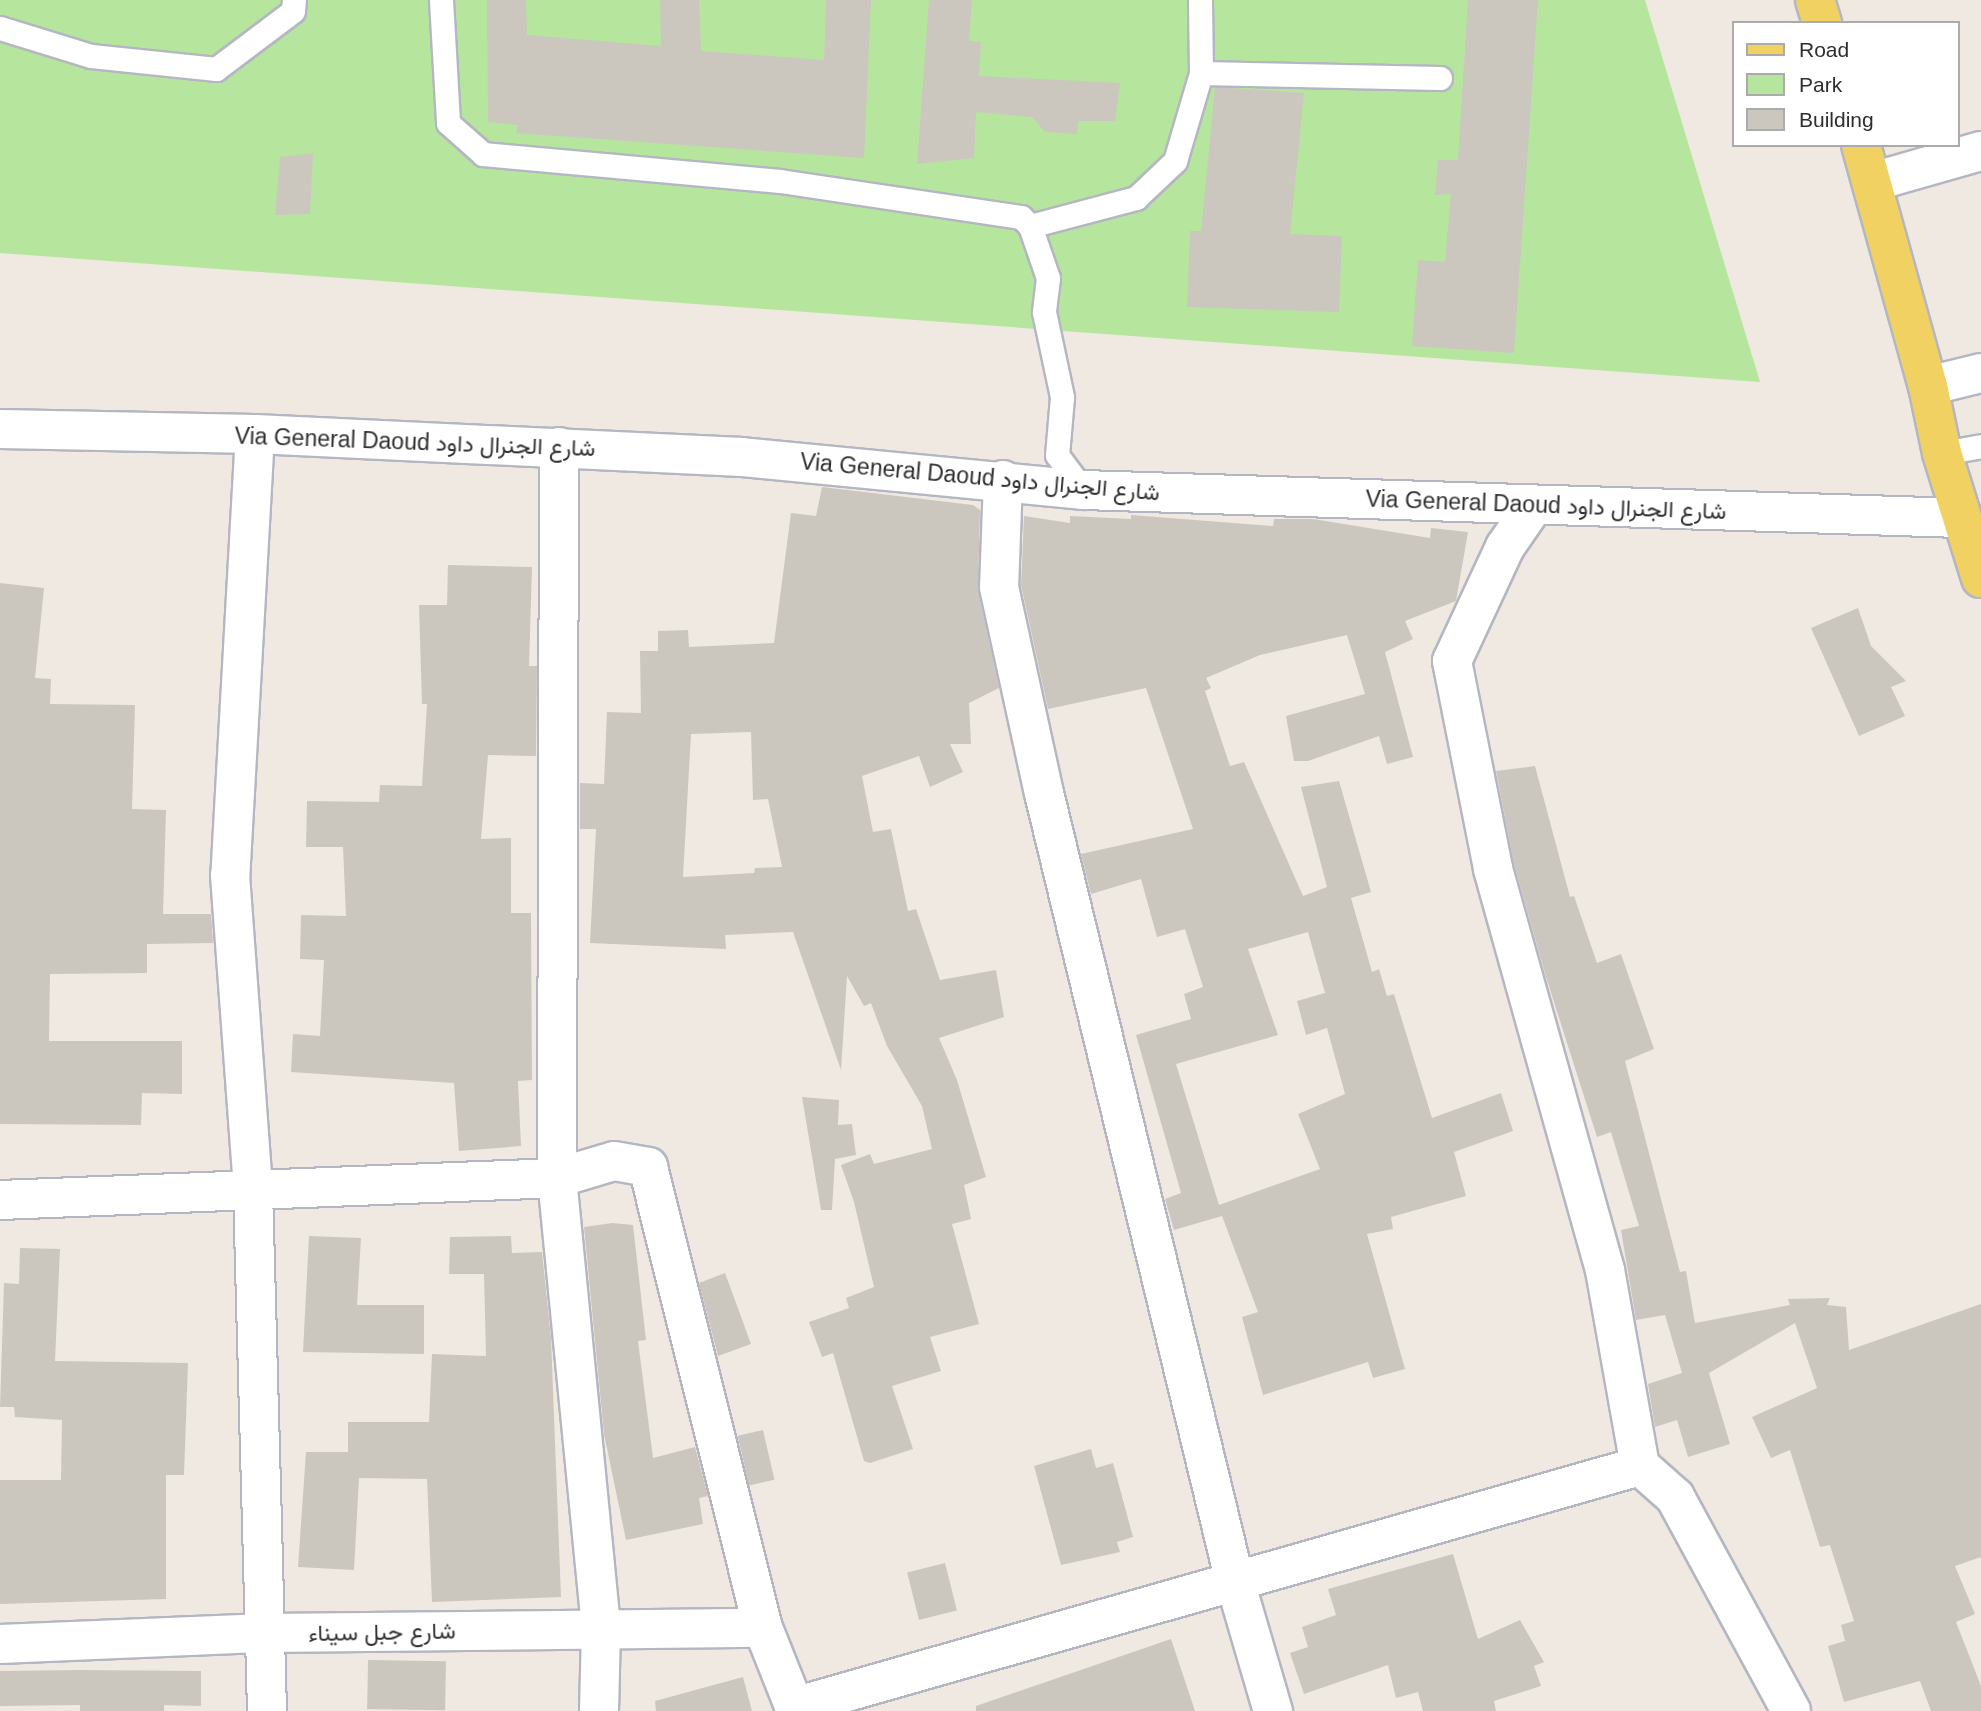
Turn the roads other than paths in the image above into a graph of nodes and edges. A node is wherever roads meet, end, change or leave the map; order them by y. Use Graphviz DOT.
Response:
graph roads {
  1 [pos="294,0"];
  2 [pos="441,0"];
  3 [pos="1200,0"];
  4 [pos="1815,0"];
  5 [pos="1821,21"];
  6 [pos="0,28"];
  7 [pos="1201,73"];
  8 [pos="1440,78"];
  9 [pos="1862,147"];
  10 [pos="1981,151"];
  11 [pos="1872,182"];
  12 [pos="1030,226"];
  13 [pos="1981,373"];
  14 [pos="1928,386"];
  15 [pos="0,429"];
  16 [pos="255,434"];
  17 [pos="1981,446"];
  18 [pos="559,447"];
  19 [pos="1942,453"];
  20 [pos="1003,480"];
  21 [pos="1083,490"];
  22 [pos="1534,505"];
  23 [pos="1971,517"];
  24 [pos="1981,578"];
  25 [pos="556,1178"];
  26 [pos="253,1190"];
  27 [pos="0,1200"];
  28 [pos="1640,1466"];
  29 [pos="1234,1578"];
  30 [pos="763,1628"];
  31 [pos="601,1629"];
  32 [pos="266,1633"];
  33 [pos="0,1644"];
  34 [pos="795,1709"];
  35 [pos="267,1711"];
  36 [pos="599,1711"];
  37 [pos="1273,1711"];
  38 [pos="1791,1711"];
  1 -- 6 [label="lane"];
  2 -- 12 [label="lane"];
  3 -- 7 [label="lane"];
  4 -- 5 [label="main road"];
  7 -- 8 [label="lane"];
  7 -- 12 [label="lane"];
  9 -- 11 [label="main road"];
  10 -- 11 [label="street"];
  11 -- 14 [label="main road"];
  12 -- 21 [label="lane"];
  13 -- 14 [label="street"];
  14 -- 19 [label="main road"];
  15 -- 16 [label="street, Via General Daoud شارع الجنرال داود"];
  16 -- 18 [label="street, Via General Daoud شارع الجنرال داود"];
  16 -- 26 [label="street"];
  17 -- 19 [label="lane"];
  18 -- 20 [label="street, Via General Daoud شارع الجنرال داود"];
  18 -- 25 [label="street"];
  19 -- 23 [label="main road"];
  20 -- 21 [label="street, Via General Daoud شارع الجنرال داود"];
  20 -- 29 [label="street"];
  21 -- 22 [label="street, Via General Daoud شارع الجنرال داود"];
  22 -- 23 [label="street, Via General Daoud شارع الجنرال داود"];
  22 -- 28 [label="street"];
  23 -- 24 [label="main road"];
  25 -- 26 [label="street"];
  25 -- 30 [label="street"];
  25 -- 31 [label="street"];
  26 -- 27 [label="street"];
  26 -- 32 [label="street"];
  28 -- 29 [label="street"];
  28 -- 38 [label="street"];
  29 -- 34 [label="street"];
  29 -- 37 [label="street"];
  30 -- 31 [label="street, شارع جبل سيناء"];
  30 -- 34 [label="street"];
  31 -- 32 [label="street, شارع جبل سيناء"];
  31 -- 36 [label="street"];
  32 -- 33 [label="street, شارع جبل سيناء"];
  32 -- 35 [label="street"];
}
